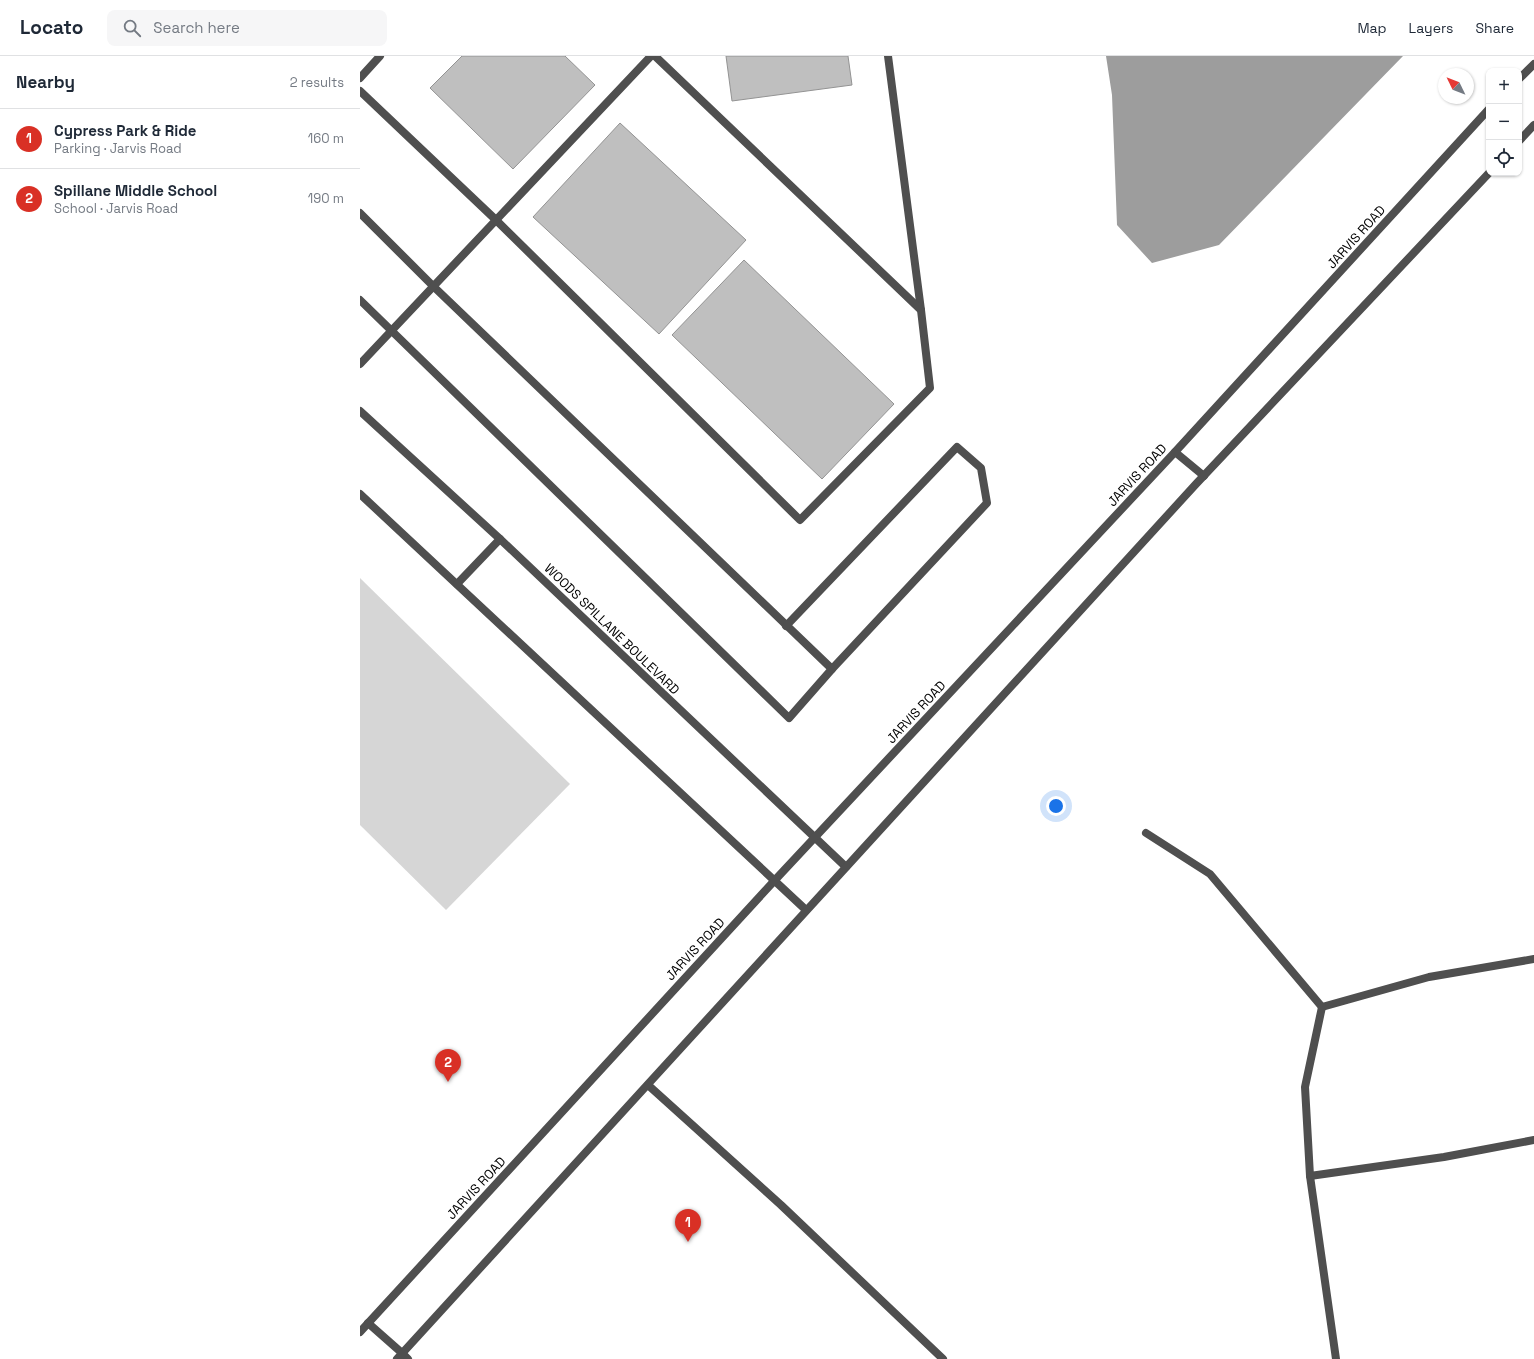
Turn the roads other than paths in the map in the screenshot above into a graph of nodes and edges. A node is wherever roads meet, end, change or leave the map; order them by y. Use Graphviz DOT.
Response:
graph roads {
  1 [pos="380,56"];
  2 [pos="651,56"];
  3 [pos="655,56"];
  4 [pos="888,56"];
  5 [pos="1534,64"];
  6 [pos="1522,76"];
  7 [pos="360,78"];
  8 [pos="360,91"];
  9 [pos="1486,112"];
  10 [pos="1534,125"];
  11 [pos="1520,140"];
  12 [pos="1486,176"];
  13 [pos="360,213"];
  14 [pos="496,220"];
  15 [pos="433,286"];
  16 [pos="360,300"];
  17 [pos="921,310"];
  18 [pos="391,331"];
  19 [pos="360,364"];
  20 [pos="360,411"];
  21 [pos="1175,452"];
  22 [pos="1204,476"];
  23 [pos="360,494"];
  24 [pos="500,539"];
  25 [pos="457,584"];
  26 [pos="786,626"];
  27 [pos="832,669"];
  28 [pos="1146,833"];
  29 [pos="814,838"];
  30 [pos="846,868"];
  31 [pos="775,880"];
  32 [pos="806,910"];
  33 [pos="1534,959"];
  34 [pos="1322,1007"];
  35 [pos="648,1085"];
  36 [pos="1534,1140"];
  37 [pos="1310,1176"];
  38 [pos="368,1323"];
  39 [pos="360,1332"];
  40 [pos="402,1357"];
  41 [pos="944,1359"];
  42 [pos="1336,1359"];
  1 -- 7 [label="street"];
  2 -- 14 [label="street"];
  3 -- 17 [label="street"];
  4 -- 17 [label="street"];
  5 -- 6 [label="street"];
  8 -- 14 [label="street"];
  9 -- 21 [label="street, JARVIS ROAD"];
  10 -- 11 [label="street"];
  12 -- 22 [label="street"];
  13 -- 15 [label="street"];
  14 -- 15 [label="street"];
  14 -- 17 [label="street"];
  15 -- 18 [label="street"];
  15 -- 26 [label="street"];
  16 -- 18 [label="street"];
  18 -- 19 [label="street"];
  18 -- 27 [label="street"];
  20 -- 24 [label="street, WOODS SPILLANE BOULEVARD"];
  21 -- 22 [label="street"];
  21 -- 29 [label="street, JARVIS ROAD"];
  22 -- 30 [label="street"];
  23 -- 25 [label="street"];
  24 -- 25 [label="street"];
  24 -- 29 [label="street, WOODS SPILLANE BOULEVARD"];
  25 -- 31 [label="street"];
  26 -- 27 [label="street"];
  26 -- 27 [label="street"];
  28 -- 34 [label="street"];
  29 -- 30 [label="street, WOODS SPILLANE BOULEVARD"];
  29 -- 31 [label="street, JARVIS ROAD"];
  30 -- 32 [label="street"];
  31 -- 32 [label="street"];
  31 -- 38 [label="street, JARVIS ROAD"];
  32 -- 35 [label="street"];
  33 -- 34 [label="street"];
  34 -- 37 [label="street"];
  35 -- 40 [label="street"];
  35 -- 41 [label="street"];
  36 -- 37 [label="street"];
  37 -- 42 [label="street"];
  38 -- 39 [label="street, JARVIS ROAD"];
  38 -- 40 [label="street"];
}
